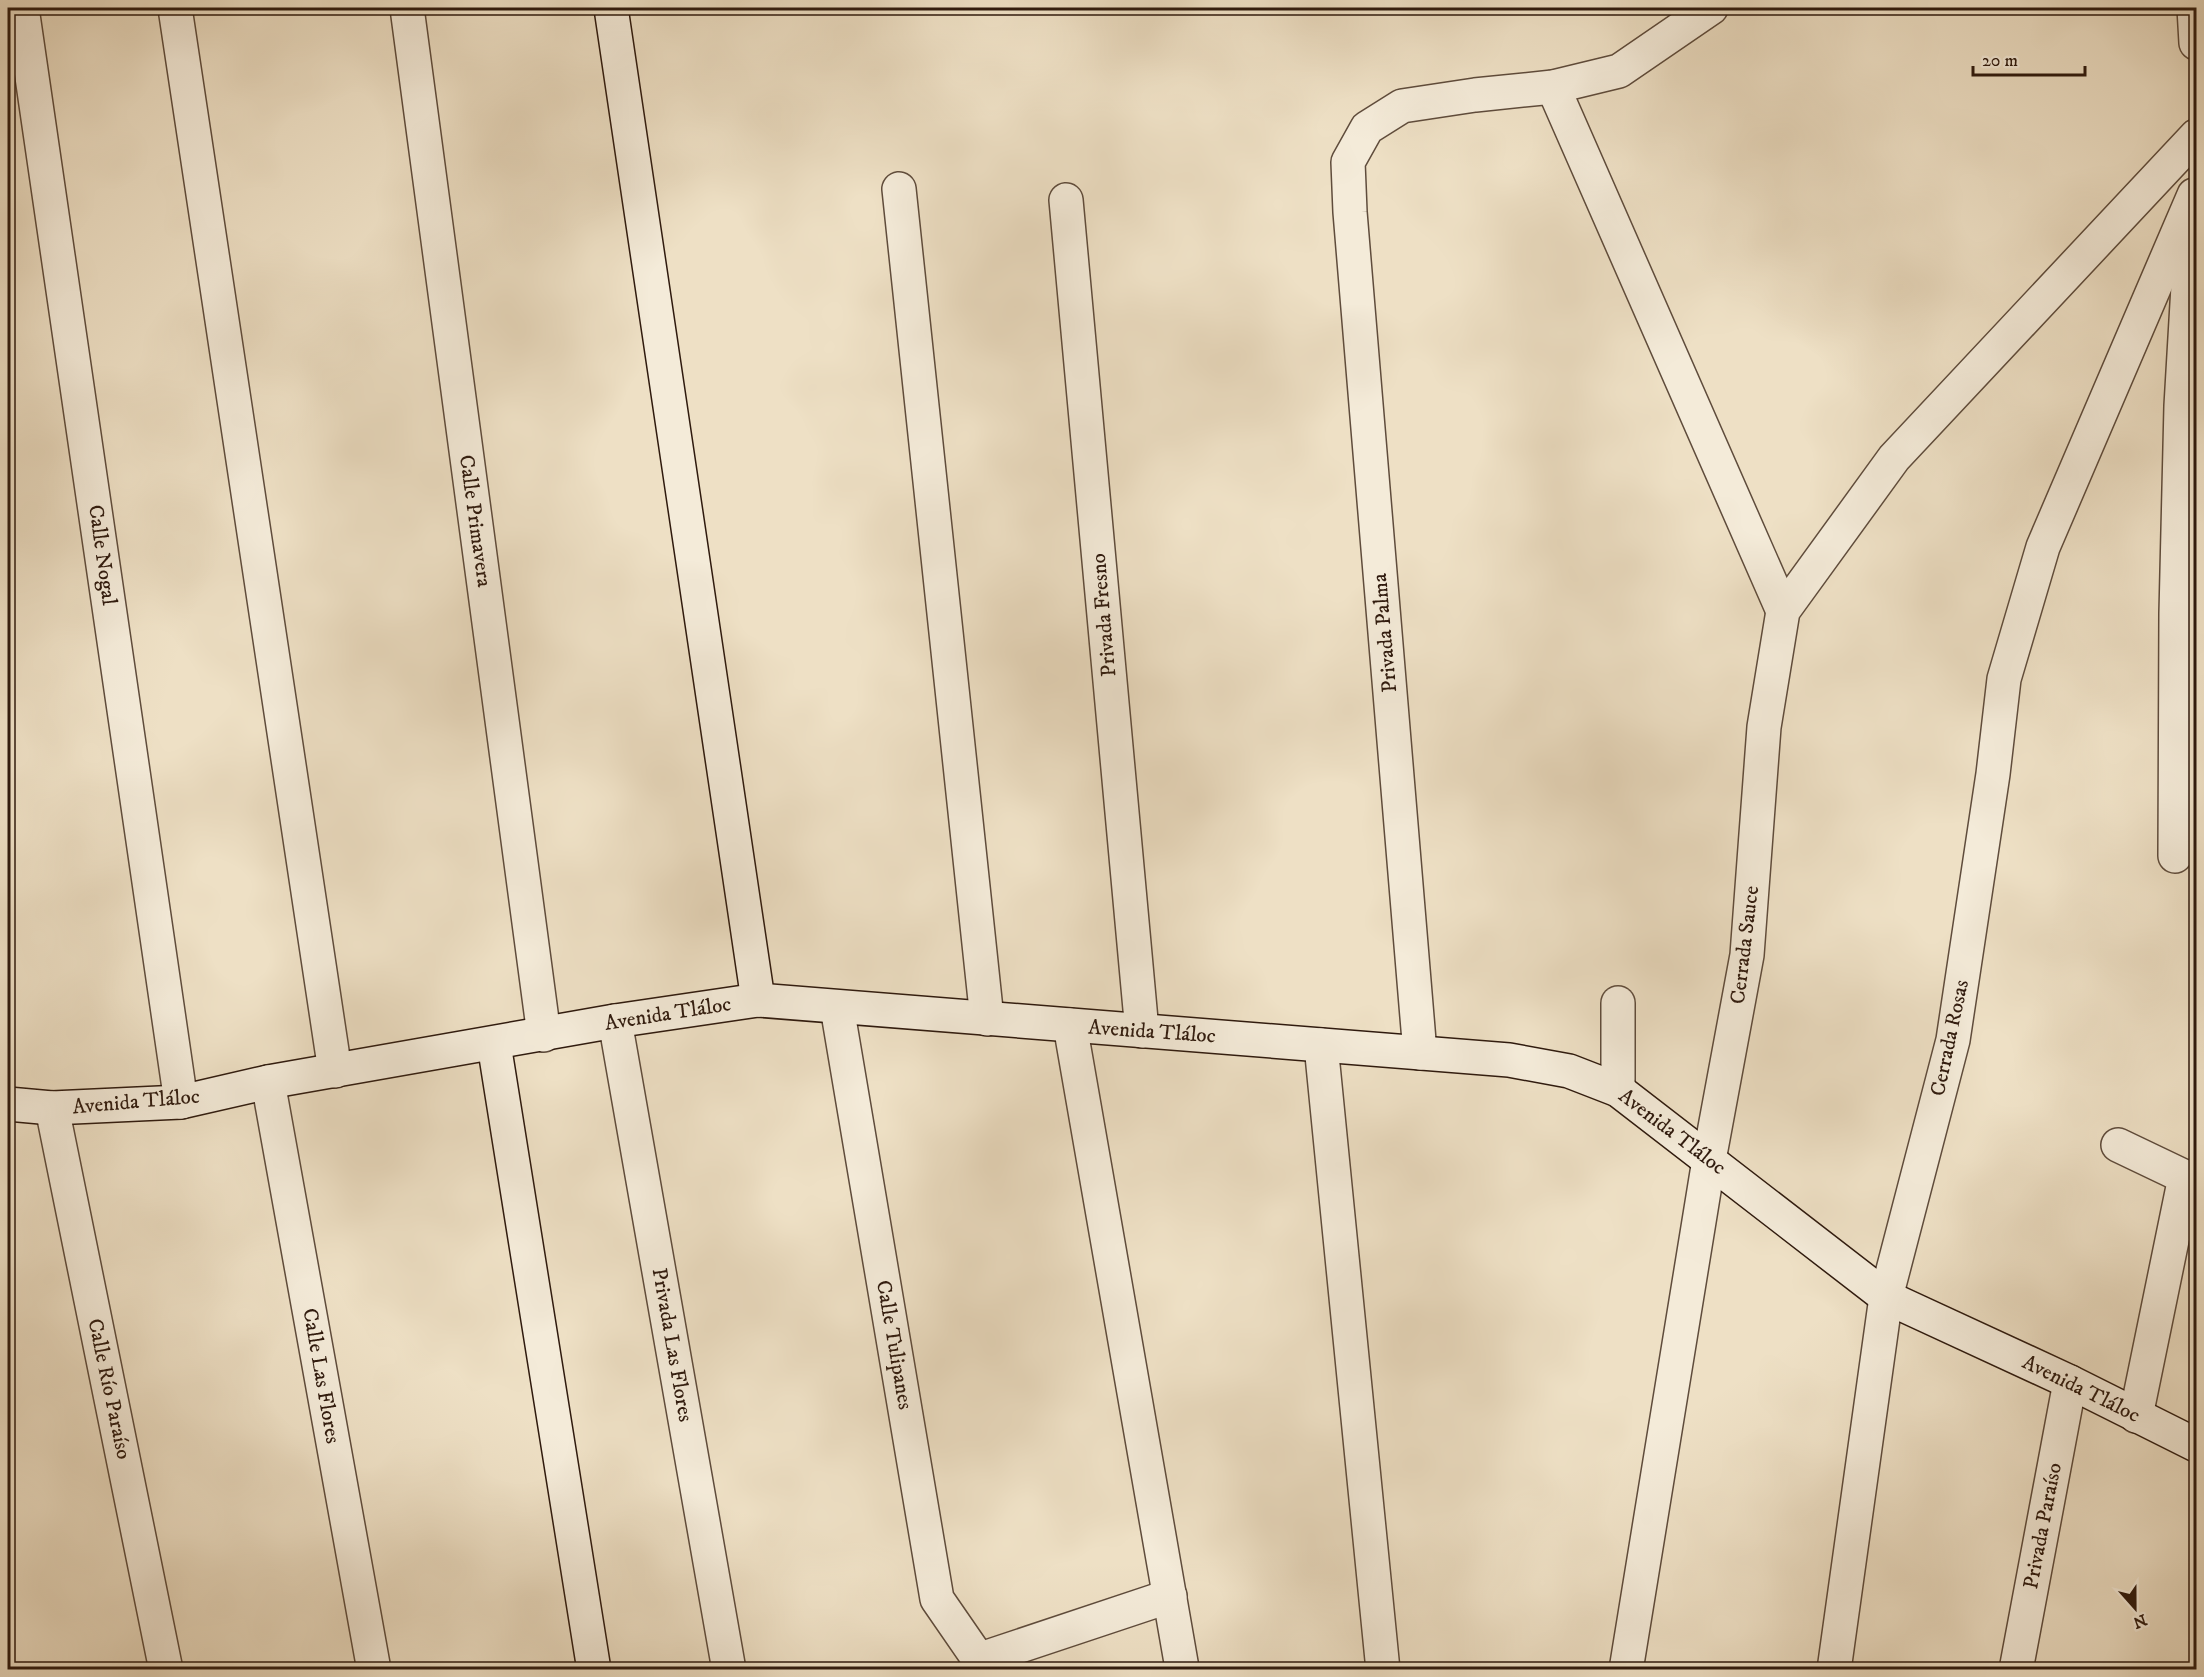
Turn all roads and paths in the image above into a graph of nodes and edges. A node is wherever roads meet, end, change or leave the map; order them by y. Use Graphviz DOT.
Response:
graph roads {
  1 [pos="22,8"];
  2 [pos="175,8"];
  3 [pos="407,8"];
  4 [pos="611,8"];
  5 [pos="1712,8"];
  6 [pos="2194,8"];
  7 [pos="2196,43"];
  8 [pos="1553,87"];
  9 [pos="2196,136"];
  10 [pos="2195,185"];
  11 [pos="899,189"];
  12 [pos="1066,200"];
  13 [pos="2189,409"];
  14 [pos="1783,611"];
  15 [pos="2175,856"];
  16 [pos="758,1000"];
  17 [pos="1618,1003"];
  18 [pos="837,1006"];
  19 [pos="987,1018"];
  20 [pos="615,1021"];
  21 [pos="1070,1025"];
  22 [pos="1142,1031"];
  23 [pos="544,1035"];
  24 [pos="494,1044"];
  25 [pos="1321,1045"];
  26 [pos="1420,1053"];
  27 [pos="335,1071"];
  28 [pos="268,1082"];
  29 [pos="1618,1090"];
  30 [pos="181,1102"];
  31 [pos="8,1104"];
  32 [pos="51,1108"];
  33 [pos="2118,1145"];
  34 [pos="1709,1160"];
  35 [pos="2191,1178"];
  36 [pos="1886,1297"];
  37 [pos="2070,1382"];
  38 [pos="2136,1416"];
  39 [pos="2196,1445"];
  40 [pos="1170,1596"];
  41 [pos="982,1665"];
  42 [pos="1182,1668"];
  43 [pos="166,1670"];
  44 [pos="374,1670"];
  45 [pos="594,1670"];
  46 [pos="729,1670"];
  47 [pos="1383,1670"];
  48 [pos="1626,1670"];
  49 [pos="1834,1670"];
  50 [pos="2016,1670"];
  1 -- 30 [label="street, Calle Nogal"];
  2 -- 27 [label="street"];
  3 -- 23 [label="street, Calle Primavera"];
  4 -- 16 [label="street"];
  5 -- 8 [label="street, Privada Palma"];
  6 -- 7 [label="street"];
  8 -- 14 [label="street"];
  8 -- 26 [label="street, Privada Palma"];
  9 -- 14 [label="street"];
  10 -- 13 [label="street"];
  10 -- 36 [label="street, Cerrada Rosas"];
  11 -- 19 [label="street"];
  12 -- 22 [label="street, Privada Fresno"];
  13 -- 15 [label="street"];
  14 -- 34 [label="street, Cerrada Sauce"];
  16 -- 18 [label="street, Avenida Tláloc"];
  16 -- 20 [label="street, Avenida Tláloc"];
  17 -- 29 [label="street"];
  18 -- 19 [label="street, Avenida Tláloc"];
  18 -- 41 [label="street, Calle Tulipanes"];
  19 -- 21 [label="street, Avenida Tláloc"];
  20 -- 23 [label="street, Avenida Tláloc"];
  20 -- 46 [label="street, Privada Las Flores"];
  21 -- 22 [label="street, Avenida Tláloc"];
  21 -- 40 [label="street"];
  22 -- 25 [label="street, Avenida Tláloc"];
  23 -- 24 [label="street, Avenida Tláloc"];
  24 -- 27 [label="street, Avenida Tláloc"];
  24 -- 45 [label="street"];
  25 -- 26 [label="street, Avenida Tláloc"];
  25 -- 47 [label="street"];
  26 -- 29 [label="street, Avenida Tláloc"];
  27 -- 28 [label="street, Avenida Tláloc"];
  28 -- 30 [label="street, Avenida Tláloc"];
  28 -- 44 [label="street, Calle Las Flores"];
  29 -- 34 [label="street, Avenida Tláloc"];
  30 -- 32 [label="street, Avenida Tláloc"];
  31 -- 32 [label="street, Avenida Tláloc"];
  32 -- 43 [label="street, Calle Río Paraíso"];
  33 -- 35 [label="street"];
  34 -- 36 [label="street, Avenida Tláloc"];
  34 -- 48 [label="street, Cerrada Sauce"];
  35 -- 38 [label="street"];
  36 -- 37 [label="street, Avenida Tláloc"];
  36 -- 49 [label="street, Cerrada Rosas"];
  37 -- 38 [label="street, Avenida Tláloc"];
  37 -- 50 [label="street, Privada Paraíso"];
  38 -- 39 [label="street, Avenida Tláloc"];
  40 -- 41 [label="street"];
  40 -- 42 [label="street"];
}
